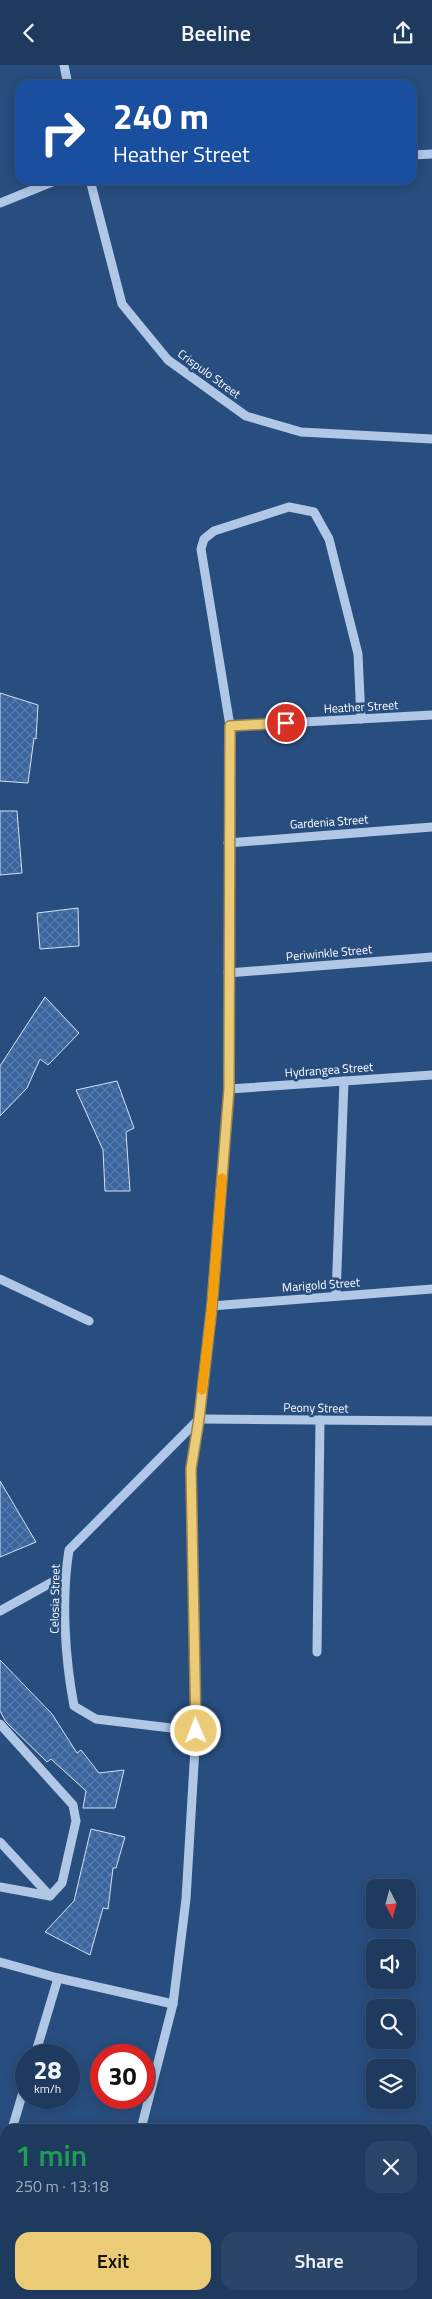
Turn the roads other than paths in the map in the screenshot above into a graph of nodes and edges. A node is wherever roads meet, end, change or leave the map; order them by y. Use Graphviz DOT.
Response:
graph roads {
  1 [pos="64,65"];
  2 [pos="67,80"];
  3 [pos="432,154"];
  4 [pos="417,155"];
  5 [pos="45,185"];
  6 [pos="91,185"];
  7 [pos="0,203"];
  8 [pos="432,439"];
  9 [pos="432,715"];
  10 [pos="361,719"];
  11 [pos="230,726"];
  12 [pos="432,827"];
  13 [pos="228,843"];
  14 [pos="432,957"];
  15 [pos="228,973"];
  16 [pos="432,1075"];
  17 [pos="344,1081"];
  18 [pos="229,1089"];
  19 [pos="0,1279"];
  20 [pos="432,1289"];
  21 [pos="336,1296"];
  22 [pos="212,1306"];
  23 [pos="88,1321"];
  24 [pos="199,1419"];
  25 [pos="320,1420"];
  26 [pos="432,1421"];
  27 [pos="65,1575"];
  28 [pos="0,1611"];
  29 [pos="318,1652"];
  30 [pos="0,1723"];
  31 [pos="196,1731"];
  32 [pos="0,1842"];
  33 [pos="0,1887"];
  34 [pos="50,1896"];
  35 [pos="0,1962"];
  36 [pos="58,1978"];
  37 [pos="173,2004"];
  38 [pos="37,2044"];
  39 [pos="18,2109"];
  40 [pos="13,2124"];
  41 [pos="142,2124"];
  1 -- 2 [label="street"];
  3 -- 4 [label="street"];
  5 -- 7 [label="street"];
  6 -- 8 [label="street, Crispulo Street"];
  9 -- 10 [label="street, Heather Street"];
  10 -- 11 [label="street, Heather Street"];
  10 -- 11 [label="street"];
  11 -- 13 [label="street"];
  12 -- 13 [label="street, Gardenia Street"];
  13 -- 15 [label="street"];
  14 -- 15 [label="street, Periwinkle Street"];
  15 -- 18 [label="street"];
  16 -- 17 [label="street, Hydrangea Street"];
  17 -- 18 [label="street, Hydrangea Street"];
  17 -- 21 [label="street"];
  18 -- 22 [label="street"];
  19 -- 23 [label="street"];
  20 -- 21 [label="street, Marigold Street"];
  21 -- 22 [label="street, Marigold Street"];
  22 -- 24 [label="street"];
  24 -- 25 [label="street, Peony Street"];
  24 -- 27 [label="street, Celosia Street"];
  24 -- 31 [label="street"];
  25 -- 26 [label="street, Peony Street"];
  25 -- 29 [label="street"];
  27 -- 28 [label="street"];
  27 -- 31 [label="street, Celosia Street"];
  30 -- 34 [label="street"];
  31 -- 37 [label="street"];
  32 -- 34 [label="street"];
  33 -- 34 [label="street"];
  35 -- 36 [label="street"];
  36 -- 37 [label="street"];
  36 -- 38 [label="street"];
  37 -- 41 [label="street"];
  39 -- 40 [label="street"];
}
